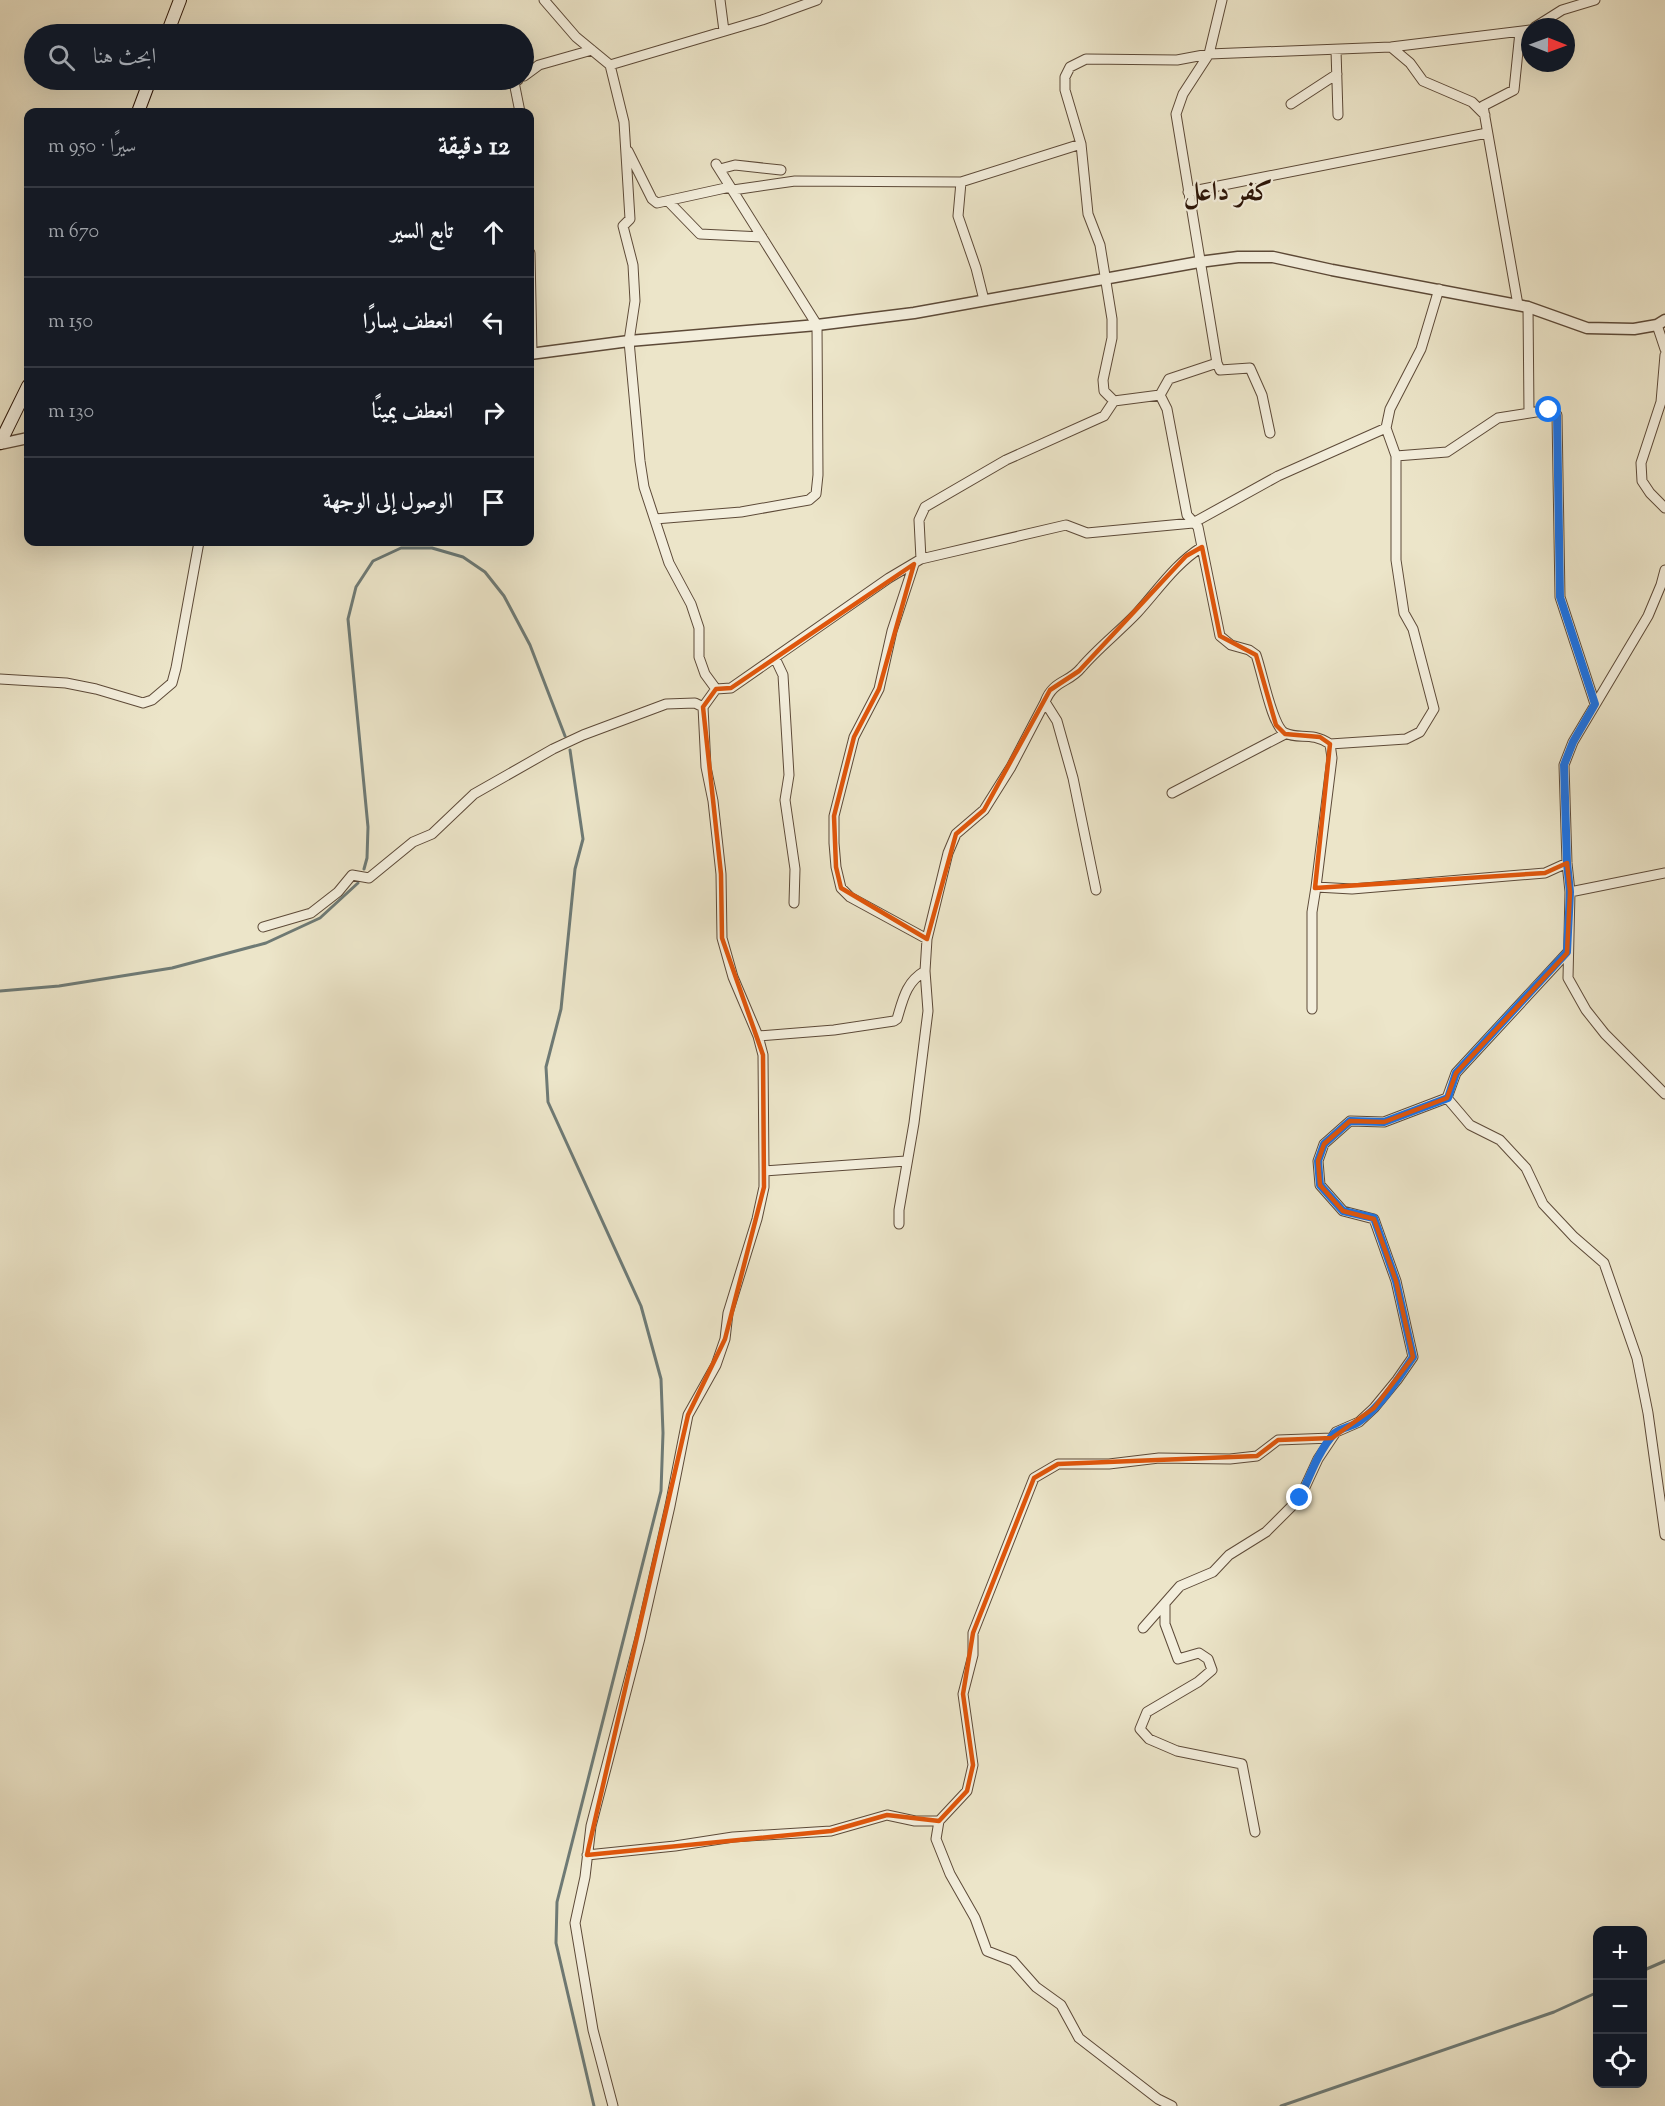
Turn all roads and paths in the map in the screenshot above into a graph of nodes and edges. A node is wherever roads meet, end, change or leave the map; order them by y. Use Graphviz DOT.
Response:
graph roads {
  1 [pos="180,0"];
  2 [pos="544,0"];
  3 [pos="720,0"];
  4 [pos="818,0"];
  5 [pos="1222,0"];
  6 [pos="1594,0"];
  7 [pos="1549,18"];
  8 [pos="171,24"];
  9 [pos="724,31"];
  10 [pos="1521,31"];
  11 [pos="1391,47"];
  12 [pos="592,50"];
  13 [pos="1336,50"];
  14 [pos="1521,52"];
  15 [pos="1209,54"];
  16 [pos="610,65"];
  17 [pos="534,69"];
  18 [pos="1337,74"];
  19 [pos="146,90"];
  20 [pos="516,90"];
  21 [pos="1292,104"];
  22 [pos="140,108"];
  23 [pos="519,108"];
  24 [pos="1338,115"];
  25 [pos="1485,115"];
  26 [pos="1487,132"];
  27 [pos="1081,144"];
  28 [pos="626,146"];
  29 [pos="782,170"];
  30 [pos="961,182"];
  31 [pos="731,188"];
  32 [pos="1188,192"];
  33 [pos="668,201"];
  34 [pos="762,237"];
  35 [pos="1199,262"];
  36 [pos="1106,278"];
  37 [pos="1439,289"];
  38 [pos="984,300"];
  39 [pos="1523,306"];
  40 [pos="1661,322"];
  41 [pos="817,324"];
  42 [pos="629,341"];
  43 [pos="1665,349"];
  44 [pos="534,353"];
  45 [pos="1665,355"];
  46 [pos="1217,363"];
  47 [pos="24,394"];
  48 [pos="1160,395"];
  49 [pos="1114,401"];
  50 [pos="1663,402"];
  51 [pos="1528,412"];
  52 [pos="1386,428"];
  53 [pos="1270,433"];
  54 [pos="24,439"];
  55 [pos="0,444"];
  56 [pos="1396,456"];
  57 [pos="1665,508"];
  58 [pos="655,519"];
  59 [pos="1193,523"];
  60 [pos="198,546"];
  61 [pos="1202,547"];
  62 [pos="917,561"];
  63 [pos="1665,570"];
  64 [pos="1663,585"];
  65 [pos="775,658"];
  66 [pos="0,679"];
  67 [pos="716,690"];
  68 [pos="1045,702"];
  69 [pos="1595,704"];
  70 [pos="703,707"];
  71 [pos="1285,734"];
  72 [pos="1330,744"];
  73 [pos="1172,794"];
  74 [pos="1567,863"];
  75 [pos="1663,873"];
  76 [pos="1316,886"];
  77 [pos="1096,890"];
  78 [pos="1570,892"];
  79 [pos="794,903"];
  80 [pos="263,927"];
  81 [pos="927,939"];
  82 [pos="1567,952"];
  83 [pos="925,971"];
  84 [pos="1312,1009"];
  85 [pos="758,1036"];
  86 [pos="1665,1094"];
  87 [pos="1448,1098"];
  88 [pos="906,1161"];
  89 [pos="764,1172"];
  90 [pos="899,1224"];
  91 [pos="1332,1438"];
  92 [pos="1665,1535"];
  93 [pos="1165,1605"];
  94 [pos="1143,1628"];
  95 [pos="939,1821"];
  96 [pos="1255,1832"];
  97 [pos="587,1855"];
  98 [pos="612,2106"];
  99 [pos="1172,2106"];
  1 -- 8 [label="main road"];
  2 -- 12 [label="street"];
  3 -- 9 [label="street"];
  4 -- 9 [label="street"];
  5 -- 15 [label="street"];
  6 -- 7 [label="street"];
  9 -- 16 [label="street"];
  10 -- 11 [label="street"];
  11 -- 13 [label="street"];
  11 -- 25 [label="street"];
  12 -- 16 [label="street"];
  12 -- 17 [label="street"];
  13 -- 15 [label="street"];
  13 -- 18 [label="street"];
  14 -- 25 [label="street"];
  15 -- 27 [label="street"];
  15 -- 32 [label="street"];
  16 -- 28 [label="street"];
  18 -- 21 [label="street"];
  18 -- 24 [label="street"];
  19 -- 22 [label="main road"];
  20 -- 23 [label="street"];
  25 -- 26 [label="street"];
  26 -- 32 [label="street"];
  26 -- 39 [label="street"];
  27 -- 30 [label="street"];
  27 -- 36 [label="street"];
  28 -- 33 [label="street"];
  28 -- 42 [label="street"];
  29 -- 31 [label="street"];
  30 -- 31 [label="street"];
  30 -- 38 [label="street"];
  31 -- 33 [label="street"];
  31 -- 34 [label="street"];
  32 -- 35 [label="street"];
  33 -- 34 [label="street"];
  34 -- 41 [label="street"];
  35 -- 36 [label="street"];
  35 -- 37 [label="street"];
  35 -- 46 [label="street"];
  36 -- 38 [label="street"];
  36 -- 49 [label="street"];
  37 -- 39 [label="street"];
  37 -- 52 [label="street"];
  38 -- 41 [label="street"];
  39 -- 40 [label="street"];
  39 -- 51 [label="street"];
  40 -- 43 [label="street"];
  41 -- 42 [label="street"];
  41 -- 58 [label="street"];
  42 -- 44 [label="street"];
  42 -- 58 [label="street"];
  45 -- 50 [label="street"];
  46 -- 48 [label="street"];
  46 -- 53 [label="street"];
  47 -- 55 [label="main road"];
  48 -- 49 [label="street"];
  48 -- 59 [label="street"];
  49 -- 62 [label="street"];
  50 -- 57 [label="street"];
  51 -- 56 [label="street"];
  51 -- 69 [label="street"];
  52 -- 56 [label="street"];
  52 -- 59 [label="street"];
  54 -- 55 [label="street"];
  56 -- 72 [label="street"];
  58 -- 67 [label="street"];
  59 -- 61 [label="street"];
  59 -- 62 [label="street"];
  60 -- 66 [label="street"];
  61 -- 68 [label="street"];
  61 -- 71 [label="street"];
  62 -- 65 [label="street"];
  62 -- 81 [label="street"];
  63 -- 64 [label="street"];
  64 -- 69 [label="street"];
  65 -- 67 [label="street"];
  65 -- 79 [label="street"];
  67 -- 70 [label="street"];
  68 -- 77 [label="street"];
  68 -- 81 [label="street"];
  69 -- 74 [label="street"];
  70 -- 80 [label="street"];
  70 -- 85 [label="street"];
  71 -- 72 [label="street"];
  71 -- 73 [label="street"];
  72 -- 76 [label="street"];
  74 -- 76 [label="street"];
  74 -- 78 [label="street"];
  75 -- 78 [label="street"];
  76 -- 84 [label="street"];
  78 -- 82 [label="street"];
  81 -- 83 [label="street"];
  82 -- 86 [label="street"];
  82 -- 87 [label="street"];
  83 -- 85 [label="street"];
  83 -- 88 [label="street"];
  85 -- 89 [label="street"];
  87 -- 91 [label="street"];
  87 -- 92 [label="street"];
  88 -- 89 [label="street"];
  88 -- 90 [label="street"];
  89 -- 97 [label="street"];
  91 -- 93 [label="street"];
  91 -- 95 [label="street"];
  93 -- 94 [label="street"];
  93 -- 96 [label="street"];
  95 -- 97 [label="street"];
  95 -- 99 [label="street"];
  97 -- 98 [label="street"];
}
